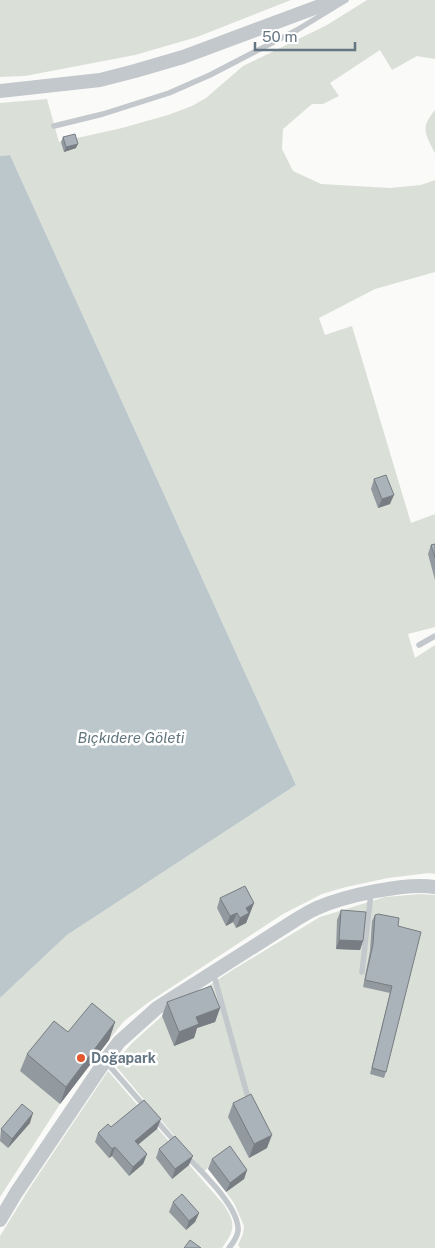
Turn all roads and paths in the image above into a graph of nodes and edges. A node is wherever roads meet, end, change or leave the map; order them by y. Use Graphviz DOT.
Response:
graph roads {
  1 [pos="336,0"];
  2 [pos="346,0"];
  3 [pos="0,91"];
  4 [pos="54,126"];
  5 [pos="435,636"];
  6 [pos="419,646"];
  7 [pos="435,887"];
  8 [pos="371,892"];
  9 [pos="213,972"];
  10 [pos="362,972"];
  11 [pos="105,1061"];
  12 [pos="247,1094"];
  13 [pos="0,1220"];
  14 [pos="229,1248"];
  1 -- 3 [label="street"];
  2 -- 4 [label="lane"];
  5 -- 6 [label="lane"];
  7 -- 8 [label="street"];
  8 -- 9 [label="street"];
  8 -- 10 [label="lane"];
  9 -- 11 [label="street"];
  9 -- 12 [label="lane"];
  11 -- 13 [label="street"];
  11 -- 14 [label="lane"];
}
